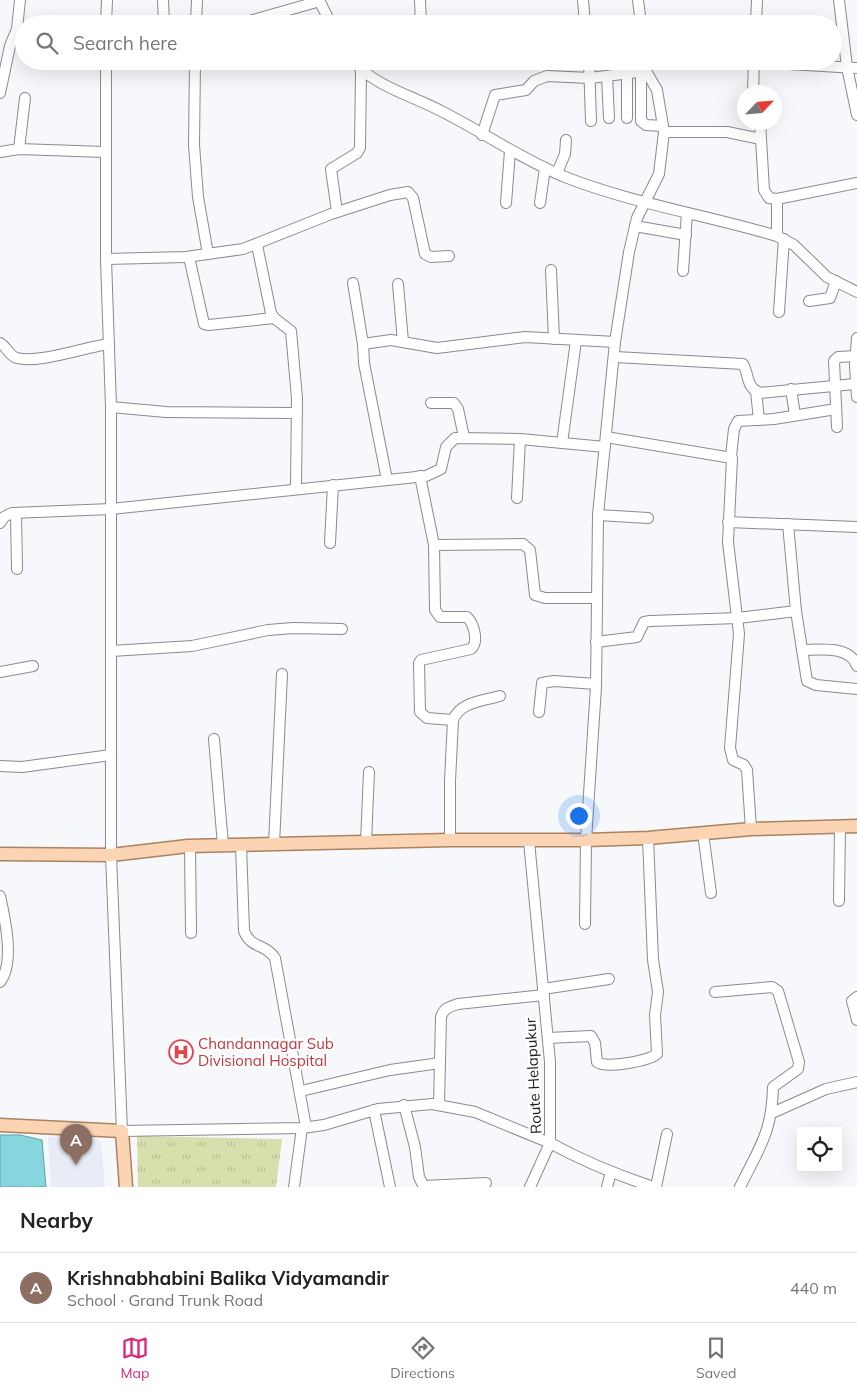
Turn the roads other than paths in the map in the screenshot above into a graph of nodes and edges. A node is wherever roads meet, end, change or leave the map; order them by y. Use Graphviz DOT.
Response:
graph roads {
  1 [pos="20,0"];
  2 [pos="106,0"];
  3 [pos="163,0"];
  4 [pos="197,0"];
  5 [pos="319,0"];
  6 [pos="420,0"];
  7 [pos="583,0"];
  8 [pos="638,0"];
  9 [pos="757,0"];
  10 [pos="839,0"];
  11 [pos="18,15"];
  12 [pos="106,15"];
  13 [pos="164,15"];
  14 [pos="196,15"];
  15 [pos="269,15"];
  16 [pos="326,15"];
  17 [pos="421,15"];
  18 [pos="585,15"];
  19 [pos="639,15"];
  20 [pos="756,15"];
  21 [pos="842,15"];
  22 [pos="842,16"];
  23 [pos="15,34"];
  24 [pos="852,68"];
  25 [pos="106,70"];
  26 [pos="195,70"];
  27 [pos="590,70"];
  28 [pos="638,70"];
  29 [pos="644,70"];
  30 [pos="645,70"];
  31 [pos="754,70"];
  32 [pos="361,71"];
  33 [pos="627,74"];
  34 [pos="607,76"];
  35 [pos="590,78"];
  36 [pos="753,85"];
  37 [pos="0,93"];
  38 [pos="25,98"];
  39 [pos="856,109"];
  40 [pos="608,118"];
  41 [pos="627,118"];
  42 [pos="590,121"];
  43 [pos="664,129"];
  44 [pos="760,130"];
  45 [pos="482,135"];
  46 [pos="761,139"];
  47 [pos="566,140"];
  48 [pos="19,149"];
  49 [pos="510,151"];
  50 [pos="0,152"];
  51 [pos="105,152"];
  52 [pos="545,168"];
  53 [pos="558,174"];
  54 [pos="857,184"];
  55 [pos="777,199"];
  56 [pos="506,203"];
  57 [pos="644,203"];
  58 [pos="540,204"];
  59 [pos="337,212"];
  60 [pos="688,213"];
  61 [pos="635,226"];
  62 [pos="686,235"];
  63 [pos="780,238"];
  64 [pos="257,245"];
  65 [pos="208,254"];
  66 [pos="449,256"];
  67 [pos="189,257"];
  68 [pos="106,259"];
  69 [pos="551,270"];
  70 [pos="683,271"];
  71 [pos="836,282"];
  72 [pos="353,283"];
  73 [pos="398,284"];
  74 [pos="857,292"];
  75 [pos="808,301"];
  76 [pos="779,312"];
  77 [pos="274,318"];
  78 [pos="857,338"];
  79 [pos="554,339"];
  80 [pos="403,342"];
  81 [pos="576,342"];
  82 [pos="615,342"];
  83 [pos="0,343"];
  84 [pos="109,344"];
  85 [pos="363,344"];
  86 [pos="856,356"];
  87 [pos="615,357"];
  88 [pos="855,384"];
  89 [pos="834,385"];
  90 [pos="791,389"];
  91 [pos="756,391"];
  92 [pos="857,397"];
  93 [pos="431,403"];
  94 [pos="111,407"];
  95 [pos="836,409"];
  96 [pos="297,413"];
  97 [pos="796,415"];
  98 [pos="758,420"];
  99 [pos="837,427"];
  100 [pos="464,437"];
  101 [pos="520,439"];
  102 [pos="606,442"];
  103 [pos="562,444"];
  104 [pos="731,456"];
  105 [pos="420,476"];
  106 [pos="387,480"];
  107 [pos="333,485"];
  108 [pos="296,489"];
  109 [pos="517,498"];
  110 [pos="110,509"];
  111 [pos="16,513"];
  112 [pos="598,514"];
  113 [pos="648,518"];
  114 [pos="728,522"];
  115 [pos="0,523"];
  116 [pos="788,524"];
  117 [pos="857,527"];
  118 [pos="330,543"];
  119 [pos="434,545"];
  120 [pos="17,569"];
  121 [pos="596,598"];
  122 [pos="796,611"];
  123 [pos="738,618"];
  124 [pos="342,629"];
  125 [pos="596,642"];
  126 [pos="802,650"];
  127 [pos="110,652"];
  128 [pos="33,666"];
  129 [pos="857,666"];
  130 [pos="0,672"];
  131 [pos="282,674"];
  132 [pos="596,684"];
  133 [pos="857,689"];
  134 [pos="500,696"];
  135 [pos="539,712"];
  136 [pos="453,720"];
  137 [pos="214,739"];
  138 [pos="111,755"];
  139 [pos="0,766"];
  140 [pos="369,772"];
  141 [pos="857,826"];
  142 [pos="840,827"];
  143 [pos="751,828"];
  144 [pos="703,833"];
  145 [pos="648,838"];
  146 [pos="450,840"];
  147 [pos="586,840"];
  148 [pos="528,841"];
  149 [pos="366,842"];
  150 [pos="274,844"];
  151 [pos="223,845"];
  152 [pos="241,845"];
  153 [pos="190,846"];
  154 [pos="0,854"];
  155 [pos="111,855"];
  156 [pos="711,893"];
  157 [pos="0,896"];
  158 [pos="839,901"];
  159 [pos="586,924"];
  160 [pos="191,933"];
  161 [pos="609,979"];
  162 [pos="0,982"];
  163 [pos="543,992"];
  164 [pos="715,992"];
  165 [pos="857,997"];
  166 [pos="857,1020"];
  167 [pos="548,1038"];
  168 [pos="440,1063"];
  169 [pos="857,1082"];
  170 [pos="301,1091"];
  171 [pos="404,1105"];
  172 [pos="439,1105"];
  173 [pos="374,1110"];
  174 [pos="772,1113"];
  175 [pos="0,1125"];
  176 [pos="304,1128"];
  177 [pos="122,1131"];
  178 [pos="667,1134"];
  179 [pos="550,1143"];
  180 [pos="611,1172"];
  181 [pos="486,1183"];
  182 [pos="126,1187"];
  183 [pos="294,1187"];
  184 [pos="390,1187"];
  185 [pos="424,1187"];
  186 [pos="530,1187"];
  187 [pos="607,1187"];
  188 [pos="654,1187"];
  189 [pos="740,1187"];
  1 -- 11 [label="street"];
  2 -- 12 [label="street"];
  3 -- 13 [label="street"];
  4 -- 14 [label="street"];
  5 -- 15 [label="street"];
  5 -- 16 [label="street"];
  6 -- 17 [label="street"];
  7 -- 18 [label="street"];
  8 -- 19 [label="street"];
  9 -- 20 [label="street"];
  10 -- 21 [label="street"];
  22 -- 24 [label="street"];
  23 -- 37 [label="street"];
  24 -- 39 [label="street"];
  25 -- 51 [label="street"];
  26 -- 65 [label="street"];
  27 -- 35 [label="street"];
  28 -- 33 [label="street"];
  29 -- 43 [label="street"];
  30 -- 43 [label="street"];
  31 -- 36 [label="street"];
  32 -- 45 [label="street"];
  32 -- 59 [label="street"];
  33 -- 34 [label="street"];
  33 -- 41 [label="street"];
  34 -- 35 [label="street"];
  34 -- 40 [label="street"];
  35 -- 42 [label="street"];
  35 -- 45 [label="street"];
  38 -- 48 [label="street"];
  43 -- 46 [label="street"];
  43 -- 57 [label="street"];
  44 -- 46 [label="street"];
  45 -- 49 [label="street"];
  46 -- 55 [label="street"];
  47 -- 53 [label="street"];
  48 -- 50 [label="street"];
  48 -- 51 [label="street"];
  49 -- 52 [label="street"];
  49 -- 56 [label="street"];
  51 -- 68 [label="street"];
  52 -- 53 [label="street"];
  52 -- 58 [label="street"];
  53 -- 57 [label="street"];
  54 -- 55 [label="street"];
  55 -- 63 [label="street"];
  57 -- 60 [label="street"];
  57 -- 61 [label="street"];
  59 -- 64 [label="street"];
  59 -- 66 [label="street"];
  60 -- 62 [label="street"];
  60 -- 63 [label="street"];
  61 -- 62 [label="street"];
  61 -- 82 [label="street"];
  62 -- 70 [label="street"];
  63 -- 71 [label="street"];
  63 -- 76 [label="street"];
  64 -- 65 [label="street"];
  64 -- 77 [label="street"];
  65 -- 67 [label="street"];
  67 -- 68 [label="street"];
  67 -- 77 [label="street"];
  68 -- 84 [label="street"];
  69 -- 79 [label="street"];
  71 -- 74 [label="street"];
  71 -- 75 [label="street"];
  72 -- 85 [label="street"];
  73 -- 80 [label="street"];
  77 -- 96 [label="street"];
  78 -- 86 [label="street"];
  79 -- 80 [label="street"];
  79 -- 81 [label="street"];
  80 -- 85 [label="street"];
  81 -- 82 [label="street"];
  81 -- 103 [label="street"];
  82 -- 87 [label="street"];
  83 -- 84 [label="street"];
  84 -- 94 [label="street"];
  85 -- 106 [label="street"];
  86 -- 88 [label="street"];
  86 -- 89 [label="street"];
  87 -- 91 [label="street"];
  87 -- 102 [label="street"];
  88 -- 89 [label="street"];
  88 -- 92 [label="street"];
  89 -- 90 [label="street"];
  89 -- 95 [label="street"];
  90 -- 91 [label="street"];
  90 -- 97 [label="street"];
  91 -- 98 [label="street"];
  93 -- 100 [label="street"];
  94 -- 96 [label="street"];
  94 -- 110 [label="street"];
  95 -- 97 [label="street"];
  95 -- 99 [label="street"];
  96 -- 108 [label="street"];
  97 -- 98 [label="street"];
  98 -- 104 [label="street"];
  100 -- 101 [label="street"];
  100 -- 105 [label="street"];
  101 -- 103 [label="street"];
  101 -- 109 [label="street"];
  102 -- 103 [label="street"];
  102 -- 104 [label="street"];
  102 -- 112 [label="street"];
  104 -- 114 [label="street"];
  105 -- 106 [label="street"];
  105 -- 119 [label="street"];
  106 -- 107 [label="street"];
  107 -- 108 [label="street"];
  107 -- 118 [label="street"];
  108 -- 110 [label="street"];
  110 -- 111 [label="street"];
  110 -- 127 [label="street"];
  111 -- 115 [label="street"];
  111 -- 120 [label="street"];
  112 -- 113 [label="street"];
  112 -- 121 [label="street"];
  114 -- 116 [label="street"];
  114 -- 123 [label="street"];
  116 -- 117 [label="street"];
  116 -- 122 [label="street"];
  119 -- 121 [label="street"];
  119 -- 136 [label="street"];
  121 -- 125 [label="street"];
  122 -- 123 [label="street"];
  122 -- 126 [label="street"];
  123 -- 125 [label="street"];
  123 -- 143 [label="street"];
  124 -- 127 [label="street"];
  125 -- 132 [label="street"];
  126 -- 129 [label="street"];
  126 -- 133 [label="street"];
  127 -- 138 [label="street"];
  128 -- 130 [label="street"];
  131 -- 150 [label="street"];
  132 -- 135 [label="street"];
  132 -- 147 [label="street"];
  134 -- 136 [label="street"];
  136 -- 146 [label="street"];
  137 -- 151 [label="street"];
  138 -- 139 [label="street"];
  138 -- 155 [label="street"];
  140 -- 149 [label="street"];
  141 -- 142 [label="main road"];
  142 -- 143 [label="main road"];
  142 -- 158 [label="street"];
  143 -- 144 [label="main road"];
  144 -- 145 [label="main road"];
  144 -- 156 [label="street"];
  145 -- 147 [label="main road"];
  145 -- 167 [label="street"];
  146 -- 148 [label="main road"];
  146 -- 149 [label="main road"];
  147 -- 148 [label="main road"];
  147 -- 159 [label="street"];
  148 -- 163 [label="street, Route Helapukur"];
  149 -- 150 [label="main road"];
  150 -- 152 [label="main road"];
  151 -- 152 [label="main road"];
  151 -- 153 [label="main road"];
  152 -- 170 [label="street"];
  153 -- 155 [label="main road"];
  153 -- 160 [label="street"];
  154 -- 155 [label="main road"];
  155 -- 177 [label="street"];
  157 -- 162 [label="street"];
  161 -- 163 [label="street"];
  163 -- 167 [label="street, Route Helapukur"];
  163 -- 168 [label="street"];
  164 -- 174 [label="street"];
  165 -- 166 [label="street"];
  167 -- 179 [label="street, Route Helapukur"];
  168 -- 170 [label="street"];
  168 -- 172 [label="street"];
  169 -- 174 [label="street"];
  170 -- 176 [label="street"];
  171 -- 172 [label="street, Route Helapukur"];
  171 -- 173 [label="street, Route Helapukur"];
  171 -- 185 [label="street"];
  172 -- 179 [label="street, Route Helapukur"];
  173 -- 176 [label="street, Route Helapukur"];
  173 -- 184 [label="street"];
  174 -- 189 [label="street"];
  175 -- 177 [label="main road"];
  176 -- 177 [label="street, Route Helapukur"];
  176 -- 183 [label="street"];
  177 -- 182 [label="main road"];
  178 -- 188 [label="street"];
  179 -- 180 [label="street"];
  179 -- 186 [label="street"];
  180 -- 187 [label="street"];
  180 -- 188 [label="street"];
  181 -- 185 [label="street"];
}
